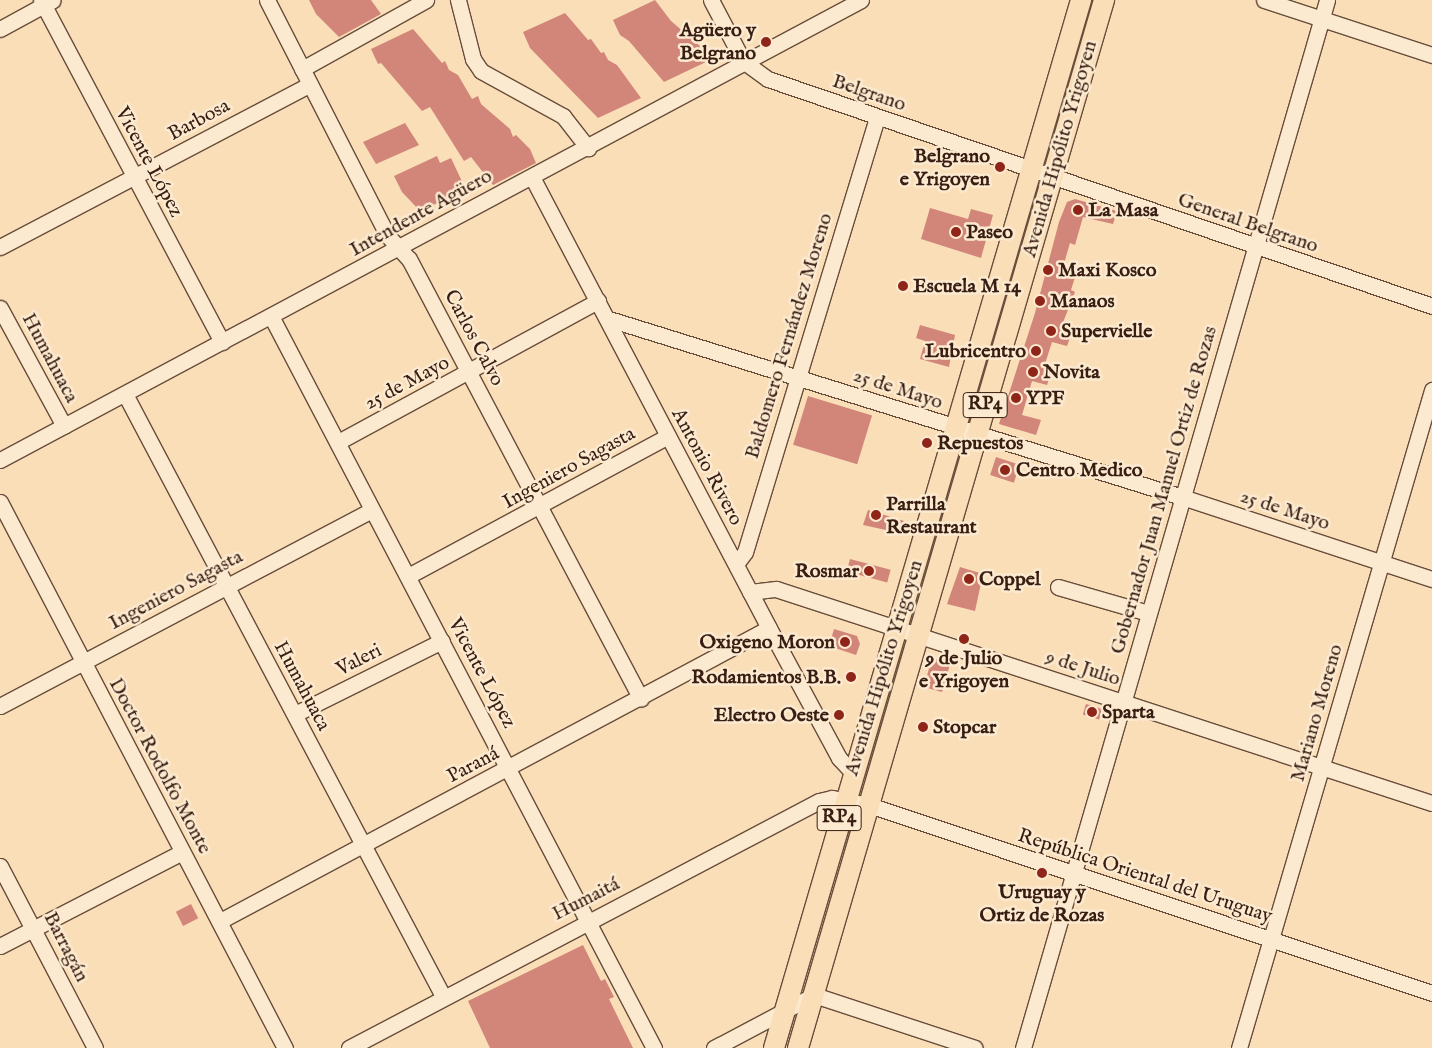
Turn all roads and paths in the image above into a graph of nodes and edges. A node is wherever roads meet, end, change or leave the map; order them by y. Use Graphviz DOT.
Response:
graph roads {
  1 [pos="267,0"];
  2 [pos="426,0"];
  3 [pos="458,0"];
  4 [pos="711,0"];
  5 [pos="861,0"];
  6 [pos="1081,0"];
  7 [pos="1104,0"];
  8 [pos="1264,0"];
  9 [pos="1327,0"];
  10 [pos="46,2"];
  11 [pos="1322,19"];
  12 [pos="0,29"];
  13 [pos="1432,55"];
  14 [pos="744,61"];
  15 [pos="302,69"];
  16 [pos="310,84"];
  17 [pos="877,118"];
  18 [pos="588,148"];
  19 [pos="1031,169"];
  20 [pos="1052,175"];
  21 [pos="135,177"];
  22 [pos="532,177"];
  23 [pos="0,247"];
  24 [pos="1256,247"];
  25 [pos="398,248"];
  26 [pos="598,300"];
  27 [pos="1432,306"];
  28 [pos="0,308"];
  29 [pos="272,318"];
  30 [pos="608,319"];
  31 [pos="222,342"];
  32 [pos="470,373"];
  33 [pos="797,377"];
  34 [pos="1432,390"];
  35 [pos="126,394"];
  36 [pos="64,426"];
  37 [pos="954,428"];
  38 [pos="668,436"];
  39 [pos="976,436"];
  40 [pos="338,442"];
  41 [pos="0,460"];
  42 [pos="1182,497"];
  43 [pos="0,502"];
  44 [pos="542,507"];
  45 [pos="372,510"];
  46 [pos="1381,563"];
  47 [pos="736,564"];
  48 [pos="408,576"];
  49 [pos="1432,579"];
  50 [pos="226,585"];
  51 [pos="1058,587"];
  52 [pos="750,592"];
  53 [pos="1148,613"];
  54 [pos="896,627"];
  55 [pos="769,628"];
  56 [pos="917,634"];
  57 [pos="442,641"];
  58 [pos="82,663"];
  59 [pos="641,699"];
  60 [pos="1123,702"];
  61 [pos="0,706"];
  62 [pos="295,714"];
  63 [pos="1322,767"];
  64 [pos="509,769"];
  65 [pos="852,772"];
  66 [pos="845,798"];
  67 [pos="1432,803"];
  68 [pos="870,805"];
  69 [pos="364,845"];
  70 [pos="182,852"];
  71 [pos="0,866"];
  72 [pos="1073,874"];
  73 [pos="589,920"];
  74 [pos="220,921"];
  75 [pos="34,928"];
  76 [pos="1271,938"];
  77 [pos="0,946"];
  78 [pos="1432,993"];
  79 [pos="814,995"];
  80 [pos="444,996"];
  81 [pos="785,1010"];
  82 [pos="280,1046"];
  83 [pos="95,1048"];
  84 [pos="350,1048"];
  85 [pos="654,1048"];
  86 [pos="714,1048"];
  87 [pos="774,1048"];
  88 [pos="798,1048"];
  89 [pos="975,1048"];
  90 [pos="1023,1048"];
  91 [pos="1239,1048"];
  1 -- 15 [label="street, Carlos Calvo"];
  2 -- 15 [label="street"];
  3 -- 18 [label="street"];
  4 -- 14 [label="street, Belgrano"];
  5 -- 14 [label="street, Intendente Agüero"];
  6 -- 19 [label="main road, Avenida Hipólito Yrigoyen / RP4"];
  7 -- 20 [label="main road, Avenida Hipólito Yrigoyen / RP4"];
  8 -- 11 [label="street"];
  9 -- 11 [label="street, Gobernador Juan Manuel Ortiz de Rozas"];
  10 -- 12 [label="street"];
  10 -- 21 [label="street, Vicente López"];
  11 -- 13 [label="street"];
  11 -- 24 [label="street, Gobernador Juan Manuel Ortiz de Rozas"];
  14 -- 17 [label="street, Belgrano"];
  14 -- 18 [label="street, Intendente Agüero"];
  15 -- 16 [label="street, Carlos Calvo"];
  16 -- 21 [label="street, Barbosa"];
  16 -- 25 [label="street, Carlos Calvo"];
  17 -- 19 [label="street, Belgrano"];
  17 -- 33 [label="street, Baldomero Fernández Moreno"];
  18 -- 22 [label="street, Intendente Agüero"];
  19 -- 20 [label="street, Belgrano"];
  19 -- 37 [label="main road, Avenida Hipólito Yrigoyen / RP4"];
  20 -- 24 [label="street, General Belgrano"];
  20 -- 39 [label="main road, Avenida Hipólito Yrigoyen / RP4"];
  21 -- 23 [label="street, Barbosa"];
  21 -- 31 [label="street, Vicente López"];
  22 -- 25 [label="street, Intendente Agüero"];
  22 -- 26 [label="street, Antonio Rivero"];
  24 -- 27 [label="street, General Belgrano"];
  24 -- 42 [label="street, Gobernador Juan Manuel Ortiz de Rozas"];
  25 -- 29 [label="street, Intendente Agüero"];
  25 -- 32 [label="street, Carlos Calvo"];
  26 -- 30 [label="street, Antonio Rivero"];
  26 -- 32 [label="street, 25 de Mayo"];
  28 -- 36 [label="street, Humahuaca"];
  29 -- 31 [label="street, Intendente Agüero"];
  29 -- 40 [label="street, Vicente López"];
  30 -- 33 [label="street, 25 de Mayo"];
  30 -- 38 [label="street, Antonio Rivero"];
  31 -- 35 [label="street, Intendente Agüero"];
  32 -- 40 [label="street, 25 de Mayo"];
  32 -- 44 [label="street, Carlos Calvo"];
  33 -- 37 [label="street, 25 de Mayo"];
  33 -- 47 [label="street, Baldomero Fernández Moreno"];
  34 -- 46 [label="street, Mariano Moreno"];
  35 -- 36 [label="street, Intendente Agüero"];
  35 -- 50 [label="street, Humahuaca"];
  36 -- 41 [label="street, Intendente Agüero"];
  37 -- 39 [label="street, 25 de Mayo"];
  37 -- 54 [label="main road, Avenida Hipólito Yrigoyen / RP4"];
  38 -- 44 [label="street, Ingeniero Sagasta"];
  38 -- 47 [label="street, Antonio Rivero"];
  39 -- 42 [label="street, 25 de Mayo"];
  39 -- 56 [label="main road, Avenida Hipólito Yrigoyen / RP4"];
  40 -- 45 [label="street, Vicente López"];
  42 -- 46 [label="street, 25 de Mayo"];
  42 -- 53 [label="street, Gobernador Juan Manuel Ortiz de Rozas"];
  43 -- 58 [label="street, Doctor Rodolfo Monte"];
  44 -- 48 [label="street, Ingeniero Sagasta"];
  44 -- 59 [label="street, Carlos Calvo"];
  45 -- 48 [label="street, Vicente López"];
  45 -- 50 [label="street, Ingeniero Sagasta"];
  46 -- 49 [label="street, 25 de Mayo"];
  46 -- 63 [label="street, Mariano Moreno"];
  47 -- 52 [label="street, Antonio Rivero"];
  48 -- 57 [label="street, Vicente López"];
  50 -- 58 [label="street, Ingeniero Sagasta"];
  50 -- 62 [label="street, Humahuaca"];
  51 -- 53 [label="street"];
  52 -- 54 [label="street, 9 de Julio"];
  52 -- 55 [label="street, Antonio Rivero"];
  53 -- 60 [label="street, Gobernador Juan Manuel Ortiz de Rozas"];
  54 -- 56 [label="street, 9 de Julio"];
  54 -- 65 [label="main road, Avenida Hipólito Yrigoyen / RP4"];
  55 -- 59 [label="street, Paraná"];
  55 -- 65 [label="street, Antonio Rivero"];
  56 -- 60 [label="street, 9 de Julio"];
  56 -- 68 [label="main road, Avenida Hipólito Yrigoyen / RP4"];
  57 -- 62 [label="street, Valeri"];
  57 -- 64 [label="street, Vicente López"];
  58 -- 61 [label="street, Ingeniero Sagasta"];
  58 -- 70 [label="street, Doctor Rodolfo Monte"];
  59 -- 64 [label="street, Paraná"];
  60 -- 63 [label="street, 9 de Julio"];
  60 -- 72 [label="street, Gobernador Juan Manuel Ortiz de Rozas"];
  62 -- 69 [label="street, Humahuaca"];
  63 -- 67 [label="street, 9 de Julio"];
  63 -- 76 [label="street, Mariano Moreno"];
  64 -- 69 [label="street, Paraná"];
  64 -- 73 [label="street, Vicente López"];
  65 -- 66 [label="main road, Avenida Hipólito Yrigoyen / RP4"];
  66 -- 68 [label="street, República Oriental del Uruguay"];
  66 -- 73 [label="street, Humaitá"];
  66 -- 81 [label="main road, Avenida Hipólito Yrigoyen / RP4"];
  68 -- 72 [label="street, República Oriental del Uruguay"];
  68 -- 79 [label="main road, Avenida Hipólito Yrigoyen / RP4"];
  69 -- 74 [label="street, Paraná"];
  69 -- 80 [label="street, Humahuaca"];
  70 -- 74 [label="street, Doctor Rodolfo Monte"];
  70 -- 75 [label="street"];
  71 -- 75 [label="street, Barragán"];
  72 -- 76 [label="street, República Oriental del Uruguay"];
  72 -- 90 [label="street, Gobernador Juan Manuel Ortiz de Rozas"];
  73 -- 80 [label="street, Humaitá"];
  73 -- 85 [label="street, Vicente López"];
  74 -- 82 [label="street, Doctor Rodolfo Monte"];
  75 -- 77 [label="street"];
  75 -- 83 [label="street, Barragán"];
  76 -- 78 [label="street, República Oriental del Uruguay"];
  76 -- 91 [label="street, Mariano Moreno"];
  79 -- 81 [label="street"];
  79 -- 88 [label="main road, Avenida Hipólito Yrigoyen / RP4"];
  79 -- 89 [label="street"];
  80 -- 84 [label="street, Humaitá"];
  81 -- 86 [label="street"];
  81 -- 87 [label="main road, Avenida Hipólito Yrigoyen / RP4"];
}
